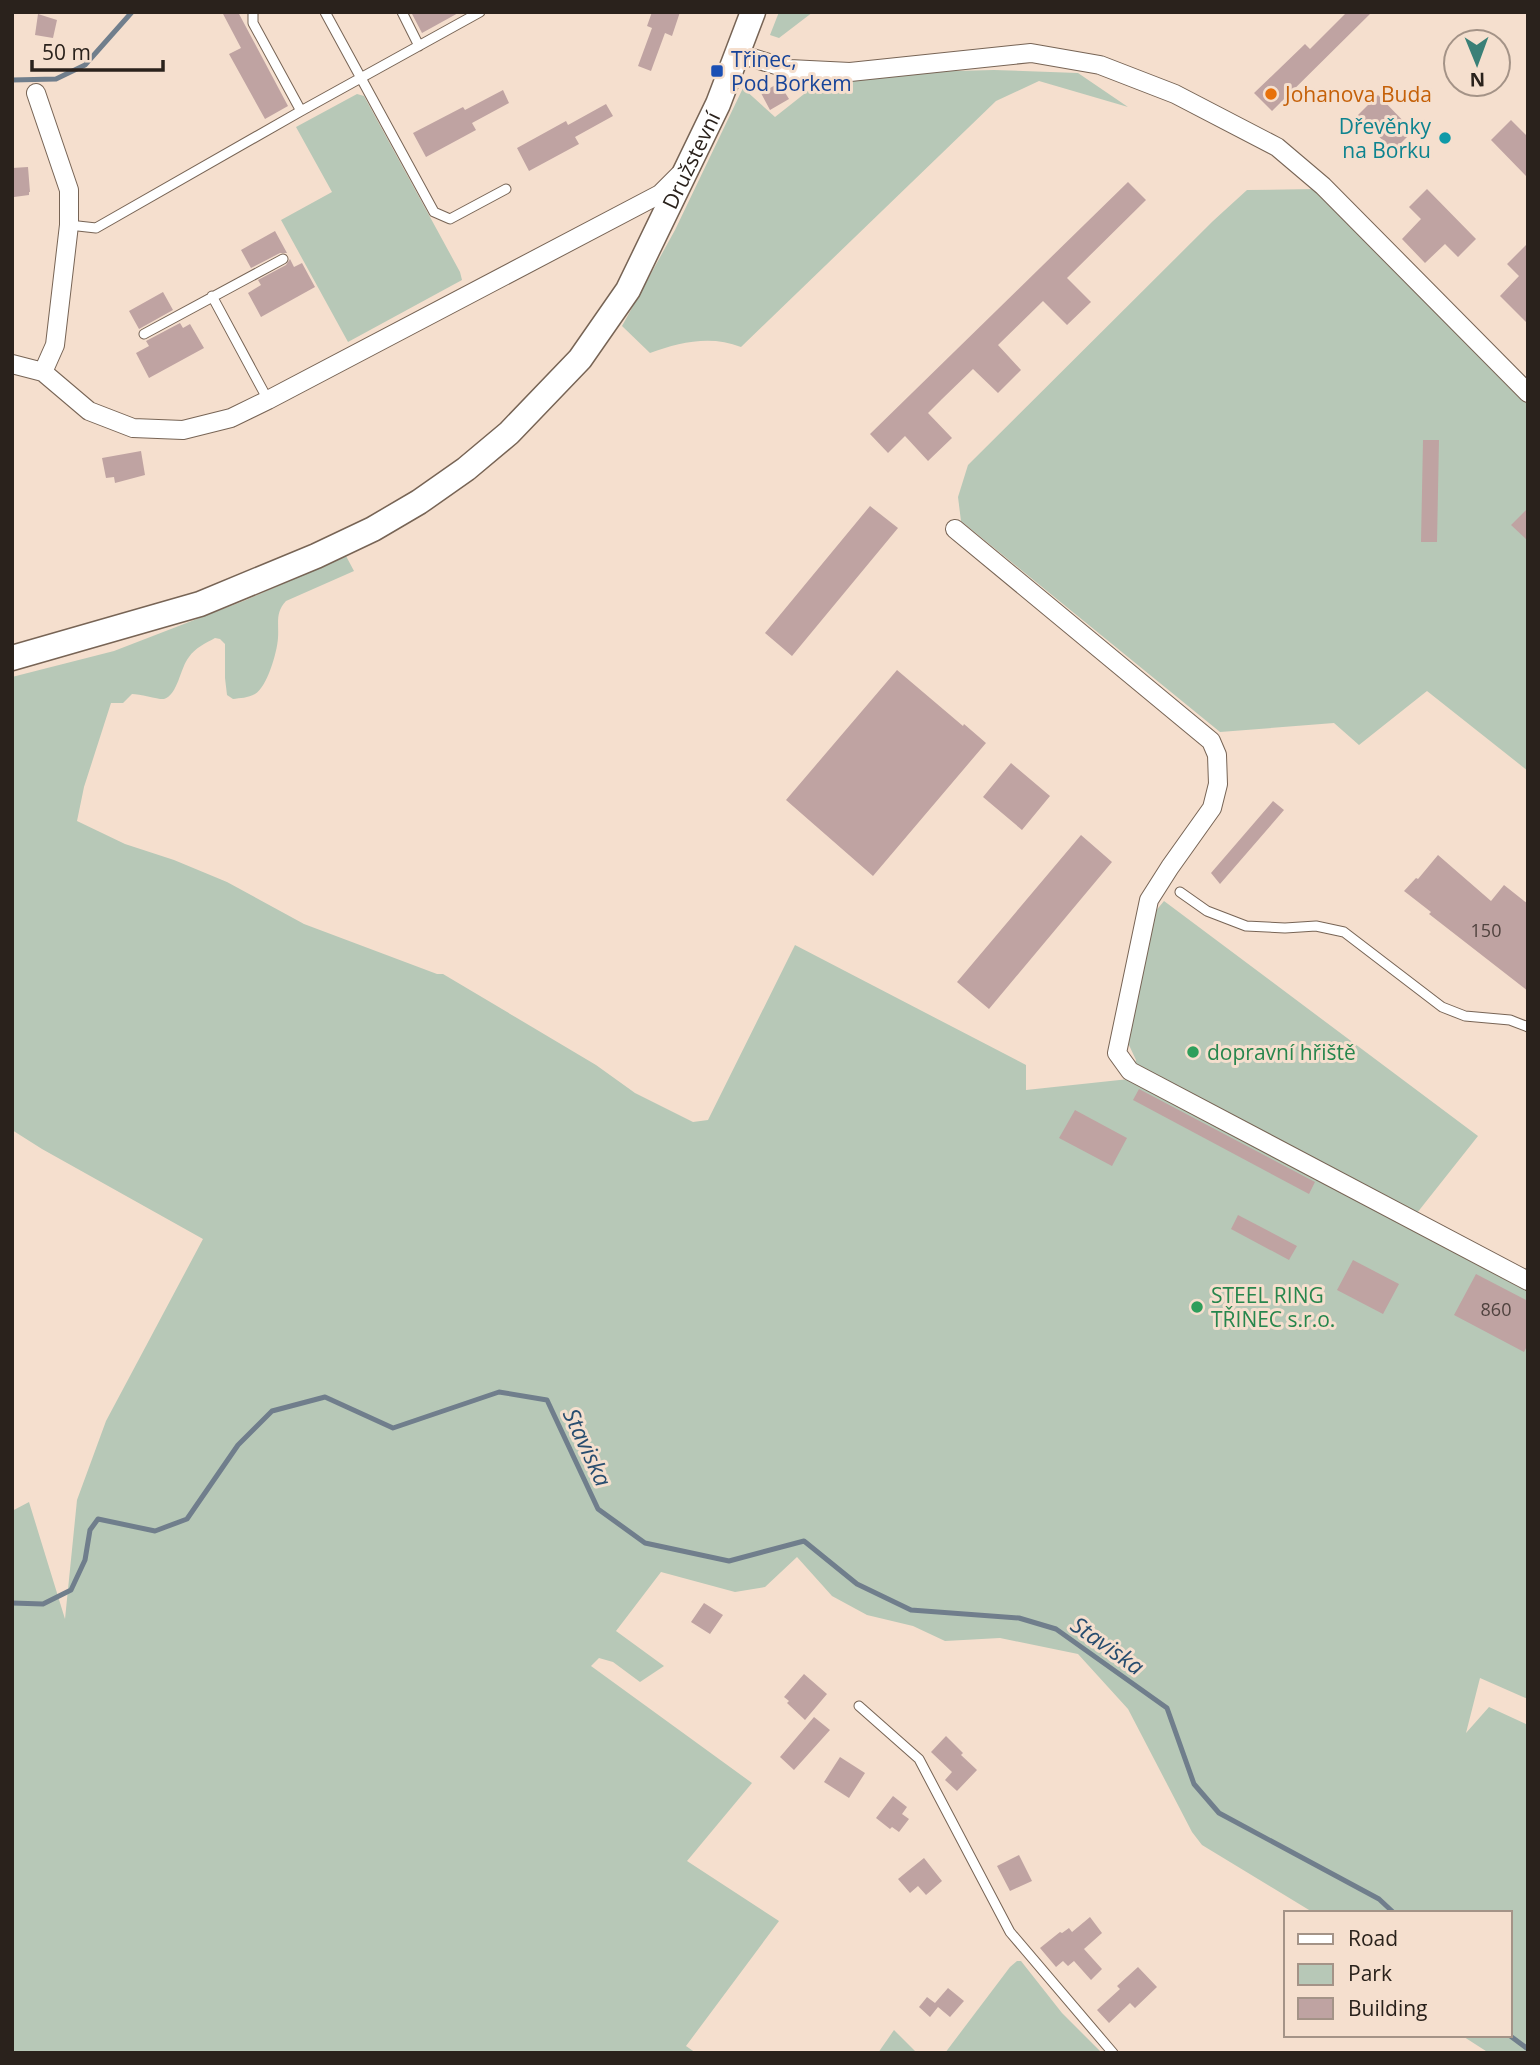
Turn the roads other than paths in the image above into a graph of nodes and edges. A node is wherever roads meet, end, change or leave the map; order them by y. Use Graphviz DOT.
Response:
graph roads {
  1 [pos="253,12"];
  2 [pos="325,12"];
  3 [pos="402,12"];
  4 [pos="480,12"];
  5 [pos="753,12"];
  6 [pos="419,46"];
  7 [pos="736,53"];
  8 [pos="360,80"];
  9 [pos="36,93"];
  10 [pos="301,111"];
  11 [pos="689,167"];
  12 [pos="506,189"];
  13 [pos="69,225"];
  14 [pos="283,259"];
  15 [pos="212,296"];
  16 [pos="144,334"];
  17 [pos="12,364"];
  18 [pos="43,372"];
  19 [pos="1528,393"];
  20 [pos="268,400"];
  21 [pos="955,529"];
  22 [pos="12,658"];
  23 [pos="1180,892"];
  24 [pos="1528,1027"];
  25 [pos="1528,1281"];
  26 [pos="859,1706"];
  27 [pos="1113,2053"];
  1 -- 10 [label="lane"];
  2 -- 8 [label="lane"];
  3 -- 6 [label="lane"];
  4 -- 6 [label="lane"];
  5 -- 7 [label="street, Družstevní"];
  6 -- 8 [label="lane"];
  7 -- 11 [label="street, Družstevní"];
  7 -- 19 [label="street"];
  8 -- 10 [label="lane"];
  8 -- 12 [label="lane"];
  9 -- 13 [label="street"];
  10 -- 13 [label="lane"];
  11 -- 20 [label="street"];
  11 -- 22 [label="street, Družstevní"];
  13 -- 18 [label="street"];
  14 -- 15 [label="lane"];
  15 -- 16 [label="lane"];
  15 -- 20 [label="lane"];
  17 -- 18 [label="street"];
  18 -- 20 [label="street"];
  21 -- 25 [label="street"];
  23 -- 24 [label="lane"];
  26 -- 27 [label="lane"];
}
